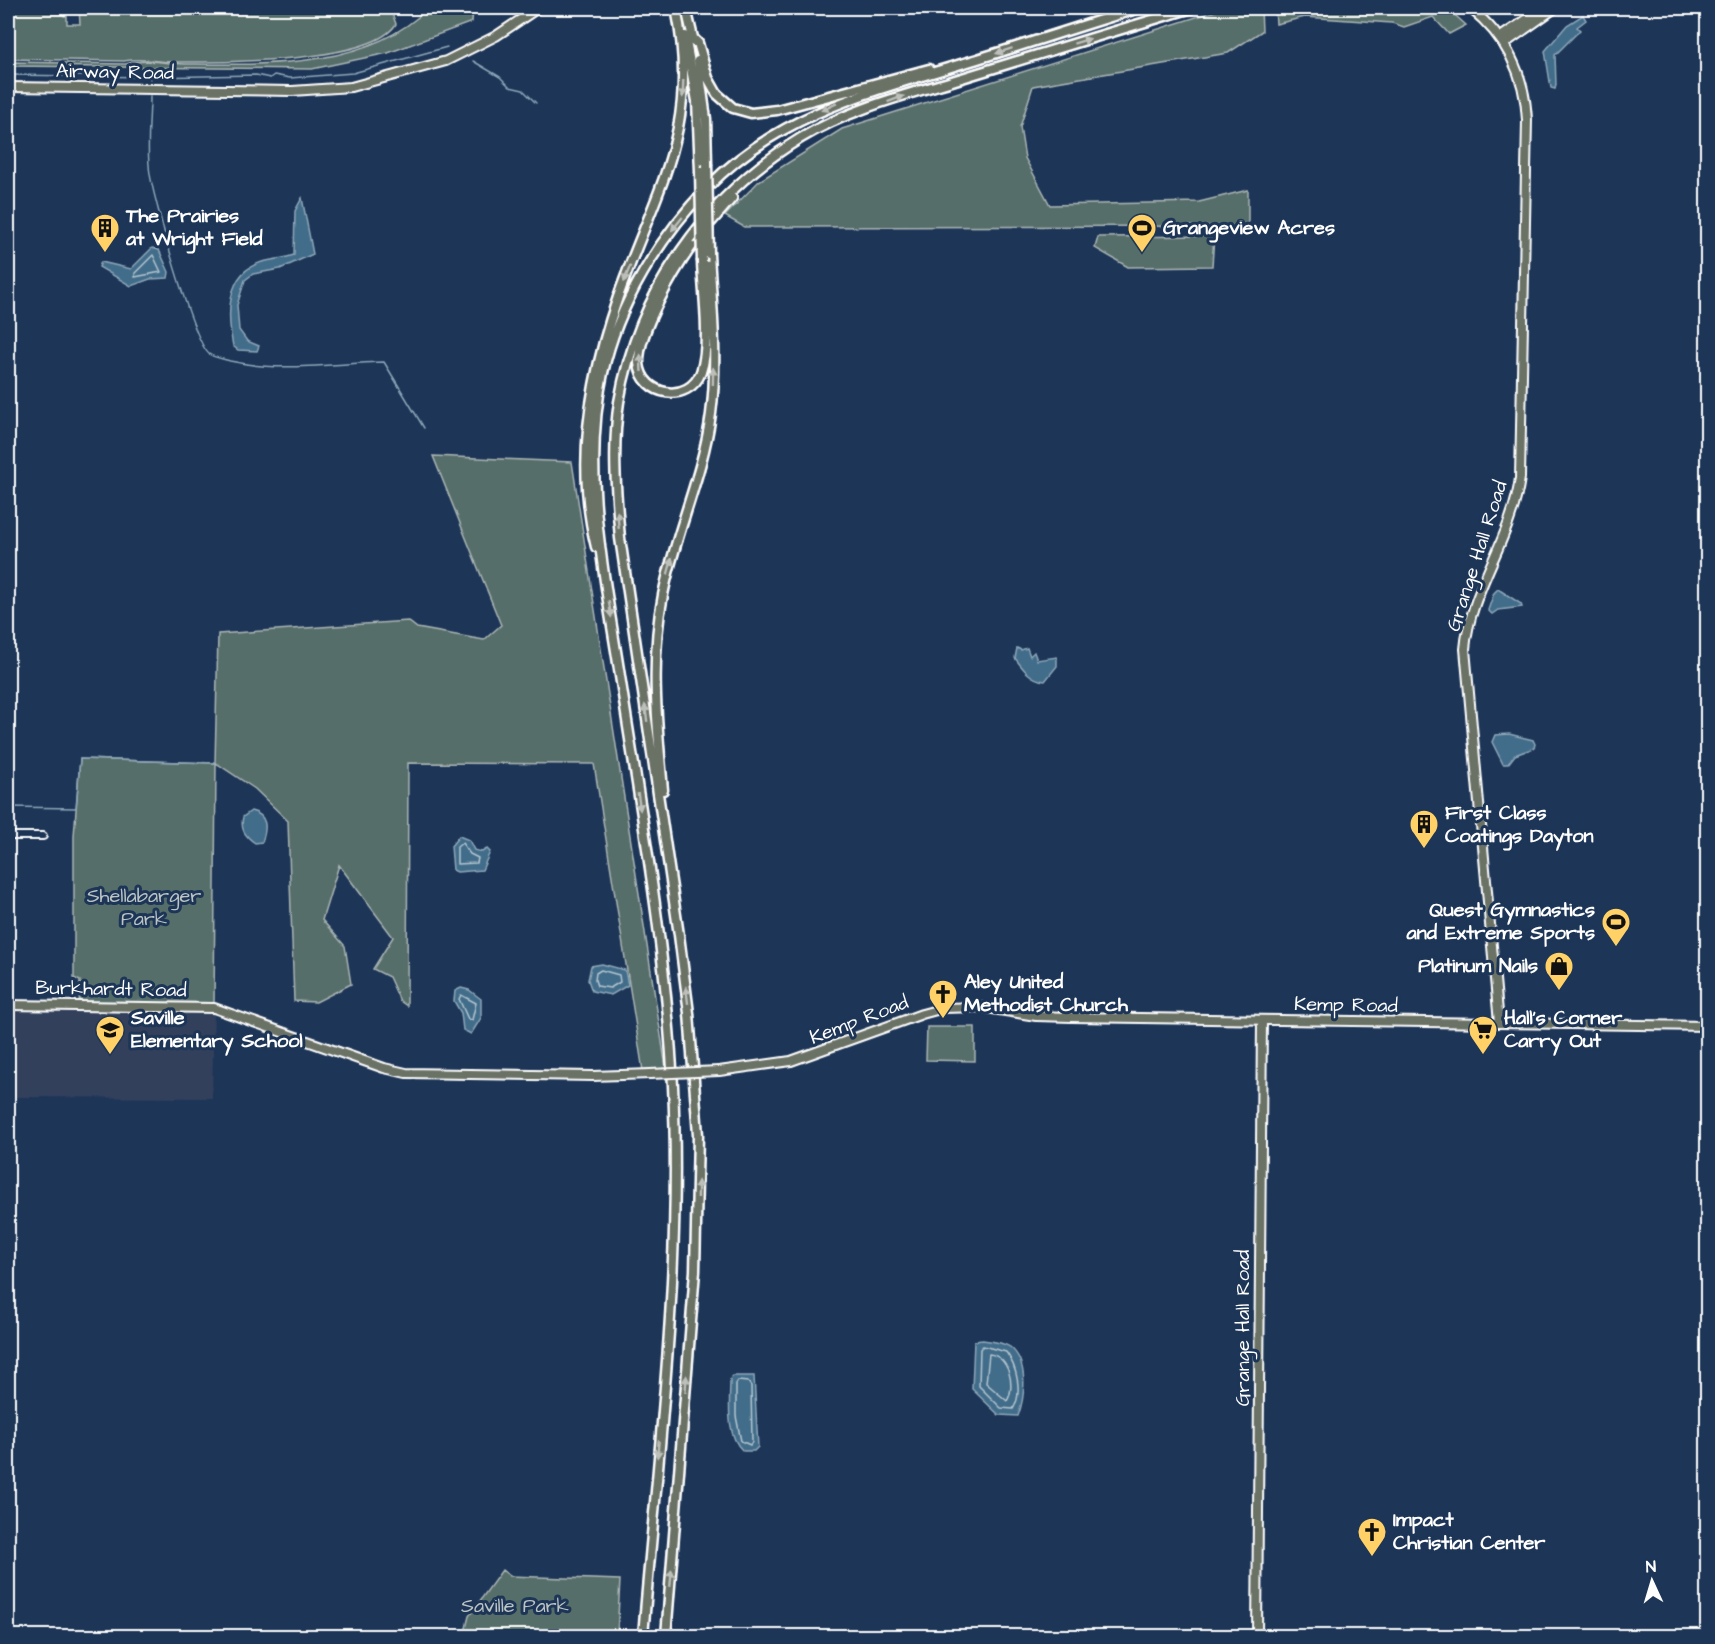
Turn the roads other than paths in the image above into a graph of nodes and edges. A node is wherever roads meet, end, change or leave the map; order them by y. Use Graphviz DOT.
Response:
graph roads {
  1 [pos="538,8"];
  2 [pos="680,8"];
  3 [pos="1140,8"];
  4 [pos="1192,8"];
  5 [pos="1470,8"];
  6 [pos="1544,8"];
  7 [pos="1555,8"];
  8 [pos="694,39"];
  9 [pos="1502,41"];
  10 [pos="985,57"];
  11 [pos="8,87"];
  12 [pos="803,136"];
  13 [pos="607,589"];
  14 [pos="8,836"];
  15 [pos="43,836"];
  16 [pos="667,854"];
  17 [pos="8,1005"];
  18 [pos="214,1008"];
  19 [pos="1262,1020"];
  20 [pos="1499,1023"];
  21 [pos="1707,1026"];
  22 [pos="643,1636"];
  23 [pos="666,1636"];
  24 [pos="1257,1636"];
  1 -- 11 [label="main road, Airway Road"];
  2 -- 8 [label="highway"];
  2 -- 12 [label="highway, one-way, bridge"];
  2 -- 13 [label="highway, one-way"];
  3 -- 10 [label="highway, one-way"];
  12 -- 4 [label="highway, one-way"];
  5 -- 9 [label="main road, Grange Hall Road"];
  6 -- 9 [label="main road"];
  7 -- 9 [label="main road"];
  8 -- 10 [label="highway"];
  16 -- 8 [label="highway, one-way, bridge"];
  9 -- 20 [label="main road, Grange Hall Road"];
  10 -- 13 [label="highway, one-way"];
  16 -- 12 [label="highway, one-way"];
  13 -- 22 [label="highway, one-way"];
  14 -- 15 [label="street"];
  23 -- 16 [label="highway, one-way"];
  17 -- 18 [label="main road, Burkhardt Road"];
  18 -- 19 [label="main road, Kemp Road, bridge"];
  19 -- 20 [label="main road, Kemp Road"];
  19 -- 24 [label="main road, Grange Hall Road"];
  20 -- 21 [label="main road, Kemp Road"];
}
